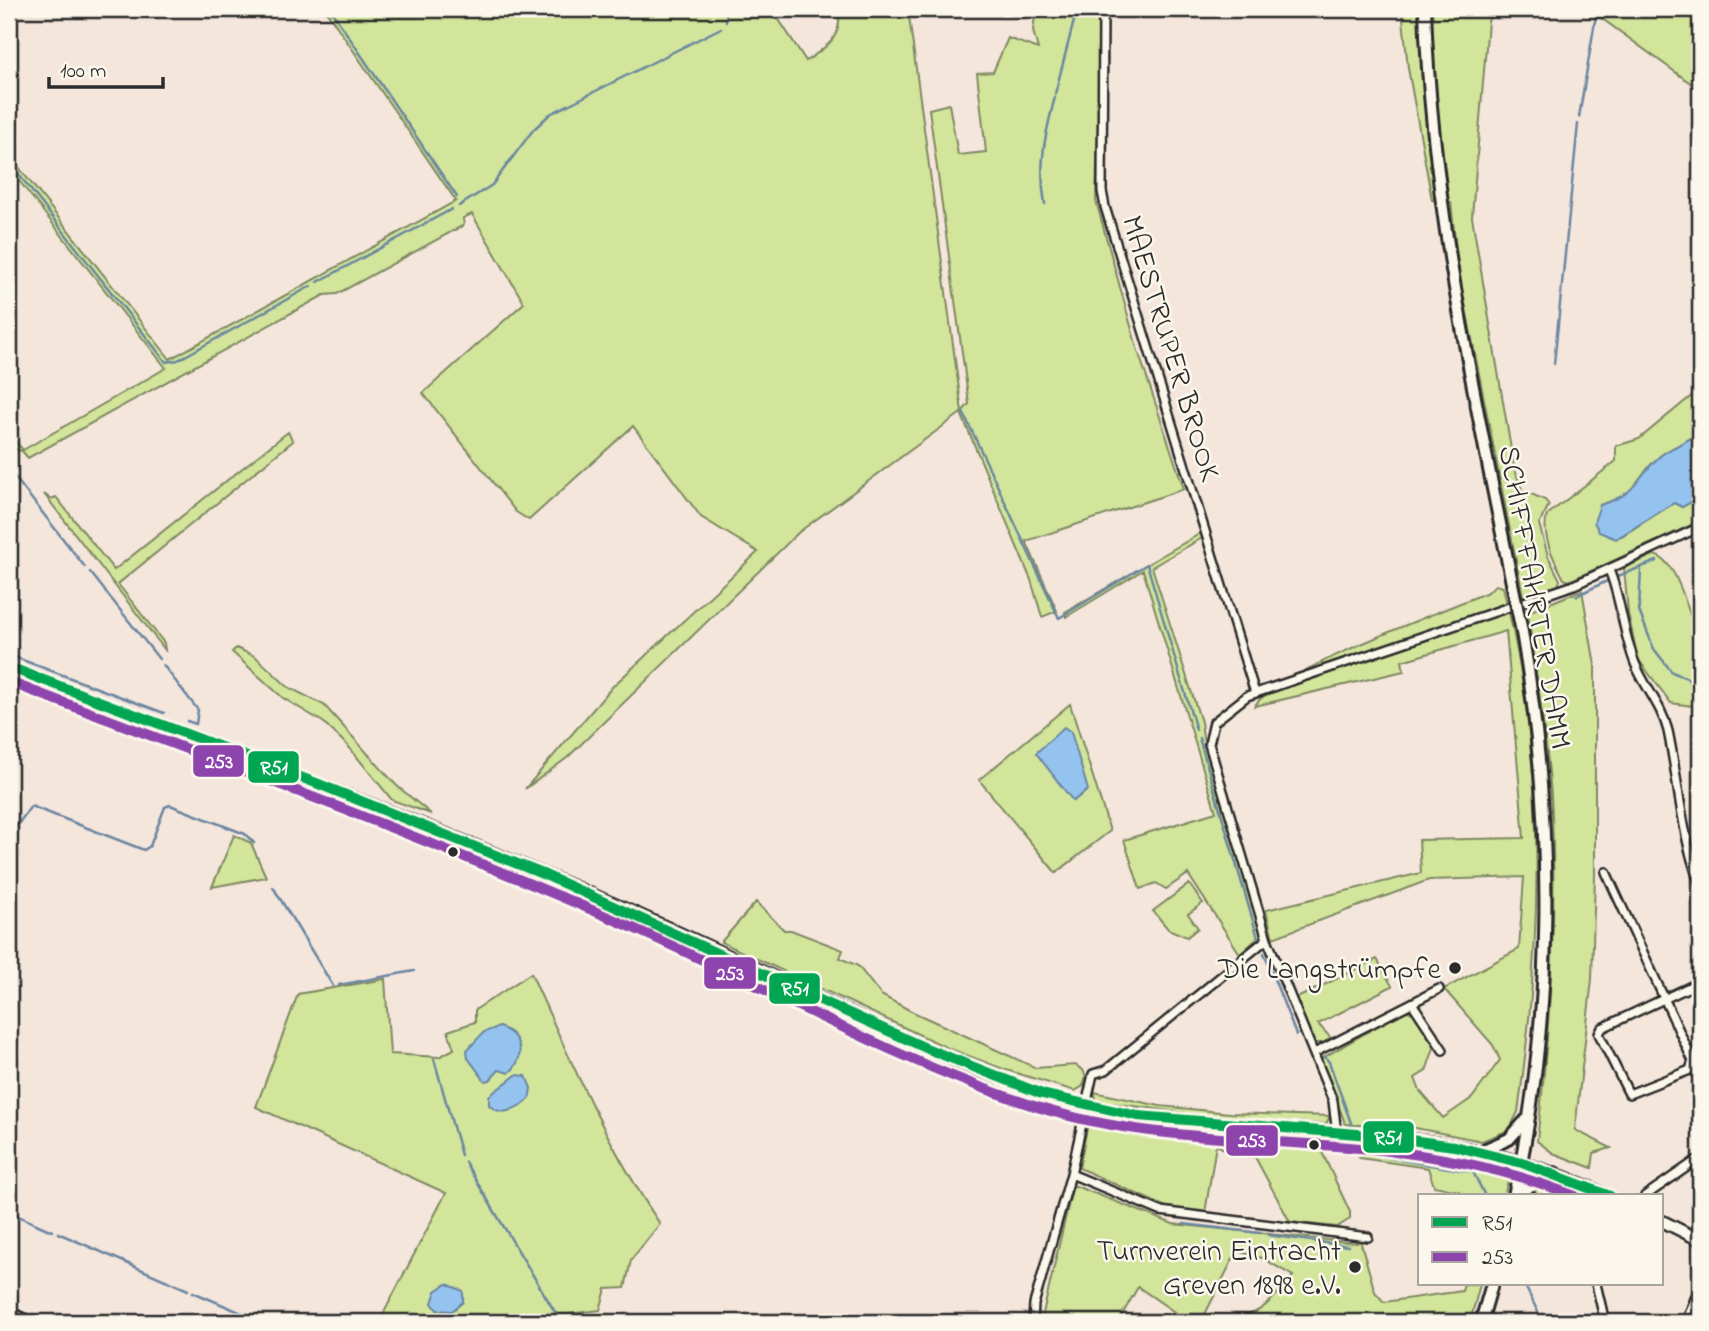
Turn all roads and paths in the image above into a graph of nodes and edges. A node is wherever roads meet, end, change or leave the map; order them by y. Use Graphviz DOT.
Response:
graph roads {
  1 [pos="1103,9"];
  2 [pos="1425,9"];
  3 [pos="1700,527"];
  4 [pos="1609,570"];
  5 [pos="9,667"];
  6 [pos="1255,693"];
  7 [pos="1606,872"];
  8 [pos="1700,884"];
  9 [pos="1267,939"];
  10 [pos="1700,982"];
  11 [pos="1439,989"];
  12 [pos="1665,999"];
  13 [pos="1412,1003"];
  14 [pos="1443,1050"];
  15 [pos="1314,1053"];
  16 [pos="1087,1106"];
  17 [pos="1527,1118"];
  18 [pos="1337,1134"];
  19 [pos="1481,1151"];
  20 [pos="1700,1158"];
  21 [pos="1522,1160"];
  22 [pos="1555,1173"];
  23 [pos="1071,1174"];
  24 [pos="1514,1194"];
  25 [pos="1522,1194"];
  26 [pos="1605,1194"];
  27 [pos="1648,1194"];
  28 [pos="1664,1222"];
  29 [pos="1368,1237"];
  30 [pos="1700,1240"];
  31 [pos="1491,1286"];
  32 [pos="1596,1286"];
  33 [pos="1700,1286"];
  34 [pos="9,1311"];
  35 [pos="32,1322"];
  36 [pos="1032,1322"];
  37 [pos="1481,1322"];
  38 [pos="1605,1322"];
  39 [pos="1686,1322"];
  1 -- 6 [label="street, MAESTRUPER BROOK"];
  2 -- 17 [label="main road, SCHIFFFAHRTER DAMM, bridge"];
  3 -- 4 [label="street"];
  4 -- 6 [label="street"];
  4 -- 8 [label="street"];
  5 -- 16 [label="main road"];
  6 -- 9 [label="street"];
  7 -- 12 [label="street"];
  9 -- 15 [label="street"];
  9 -- 16 [label="street"];
  10 -- 12 [label="street"];
  11 -- 13 [label="street"];
  12 -- 12 [label="street"];
  13 -- 14 [label="street"];
  13 -- 15 [label="street"];
  15 -- 18 [label="street"];
  16 -- 18 [label="main road"];
  16 -- 23 [label="street"];
  17 -- 19 [label="main road"];
  17 -- 21 [label="main road, SCHIFFFAHRTER DAMM"];
  18 -- 19 [label="main road"];
  19 -- 21 [label="main road"];
  20 -- 27 [label="street"];
  21 -- 22 [label="main road"];
  21 -- 24 [label="main road, SCHIFFFAHRTER DAMM"];
  22 -- 25 [label="main road"];
  22 -- 26 [label="main road"];
  23 -- 29 [label="street"];
  23 -- 36 [label="street"];
  28 -- 30 [label="main road"];
  31 -- 37 [label="main road"];
  32 -- 38 [label="street"];
  33 -- 39 [label="street"];
  34 -- 35 [label="street"];
}
